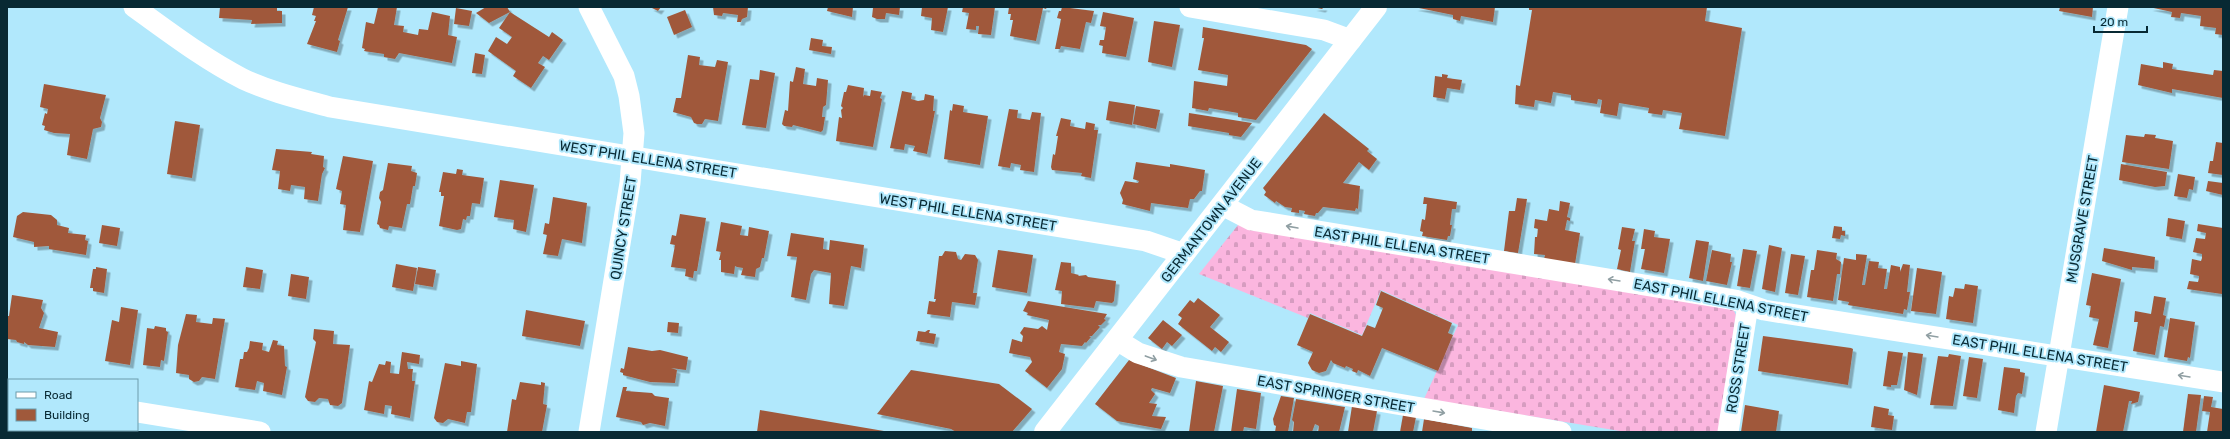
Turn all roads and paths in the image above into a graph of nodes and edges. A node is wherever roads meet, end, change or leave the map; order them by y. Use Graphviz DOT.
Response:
graph roads {
  1 [pos="134,7"];
  2 [pos="589,7"];
  3 [pos="1190,7"];
  4 [pos="1376,7"];
  5 [pos="2118,7"];
  6 [pos="1351,40"];
  7 [pos="633,156"];
  8 [pos="1222,205"];
  9 [pos="1184,254"];
  10 [pos="1748,304"];
  11 [pos="1117,340"];
  12 [pos="2059,356"];
  13 [pos="2223,381"];
  14 [pos="138,412"];
  15 [pos="260,432"];
  16 [pos="589,432"];
  17 [pos="1045,432"];
  18 [pos="1561,432"];
  19 [pos="1728,432"];
  20 [pos="2046,432"];
  1 -- 7 [label="street, WEST PHIL ELLENA STREET"];
  2 -- 7 [label="street, QUINCY STREET"];
  3 -- 6 [label="street"];
  4 -- 6 [label="main road, GERMANTOWN AVENUE"];
  5 -- 12 [label="street, MUSGRAVE STREET"];
  6 -- 8 [label="main road, GERMANTOWN AVENUE"];
  7 -- 9 [label="street, WEST PHIL ELLENA STREET"];
  7 -- 16 [label="street, QUINCY STREET"];
  8 -- 9 [label="main road, GERMANTOWN AVENUE"];
  10 -- 8 [label="street, EAST PHIL ELLENA STREET, one-way"];
  9 -- 11 [label="main road, GERMANTOWN AVENUE"];
  12 -- 10 [label="street, EAST PHIL ELLENA STREET, one-way"];
  10 -- 19 [label="street, ROSS STREET"];
  11 -- 17 [label="main road, GERMANTOWN AVENUE"];
  11 -- 18 [label="street, EAST SPRINGER STREET, one-way"];
  13 -- 12 [label="street, EAST PHIL ELLENA STREET, one-way"];
  12 -- 20 [label="street, MUSGRAVE STREET"];
  14 -- 15 [label="street"];
}
